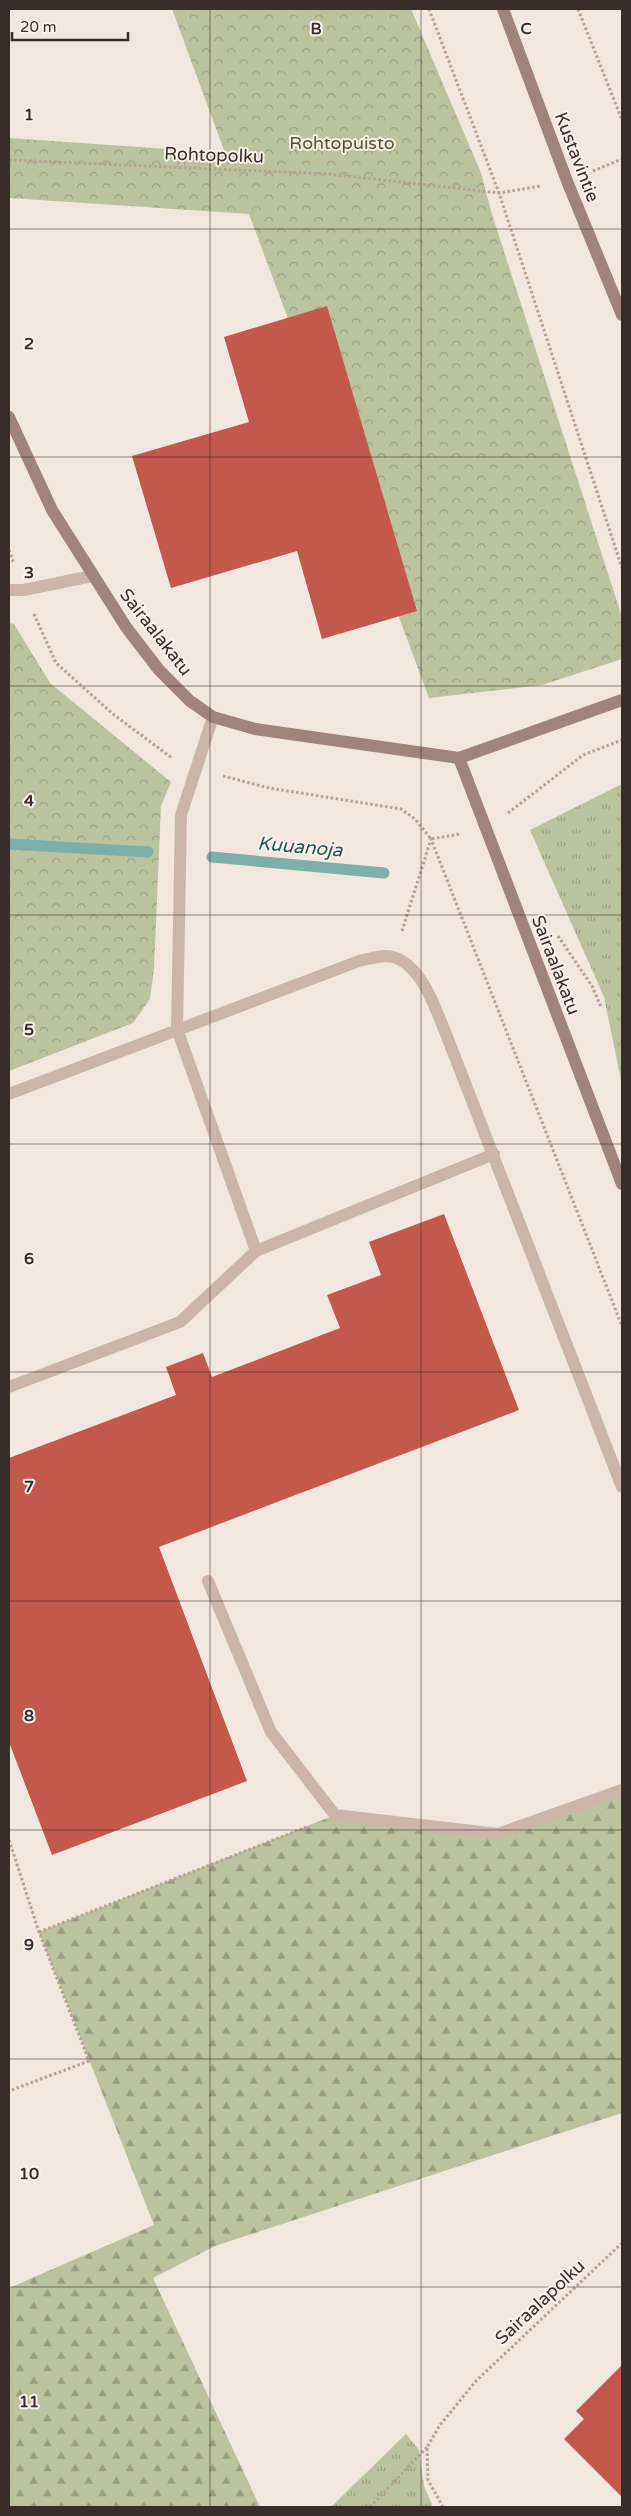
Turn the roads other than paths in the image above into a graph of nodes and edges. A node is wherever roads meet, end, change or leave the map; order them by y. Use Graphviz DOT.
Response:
graph roads {
  1 [pos="503,9"];
  2 [pos="622,315"];
  3 [pos="9,417"];
  4 [pos="92,576"];
  5 [pos="9,590"];
  6 [pos="622,700"];
  7 [pos="214,717"];
  8 [pos="459,758"];
  9 [pos="177,1029"];
  10 [pos="9,1094"];
  11 [pos="494,1154"];
  12 [pos="622,1184"];
  13 [pos="256,1251"];
  14 [pos="9,1388"];
  15 [pos="622,1487"];
  16 [pos="208,1581"];
  17 [pos="622,1790"];
  1 -- 2 [label="street, Kustavintie"];
  3 -- 4 [label="street, Sairaalakatu"];
  4 -- 5 [label="street"];
  4 -- 7 [label="street, Sairaalakatu"];
  6 -- 8 [label="street, Sairaalakatu"];
  7 -- 8 [label="street, Sairaalakatu"];
  7 -- 9 [label="street"];
  8 -- 12 [label="street, Sairaalakatu"];
  9 -- 10 [label="street"];
  9 -- 11 [label="street"];
  9 -- 13 [label="street"];
  11 -- 13 [label="street"];
  11 -- 15 [label="street"];
  13 -- 14 [label="street"];
  16 -- 17 [label="street"];
}
